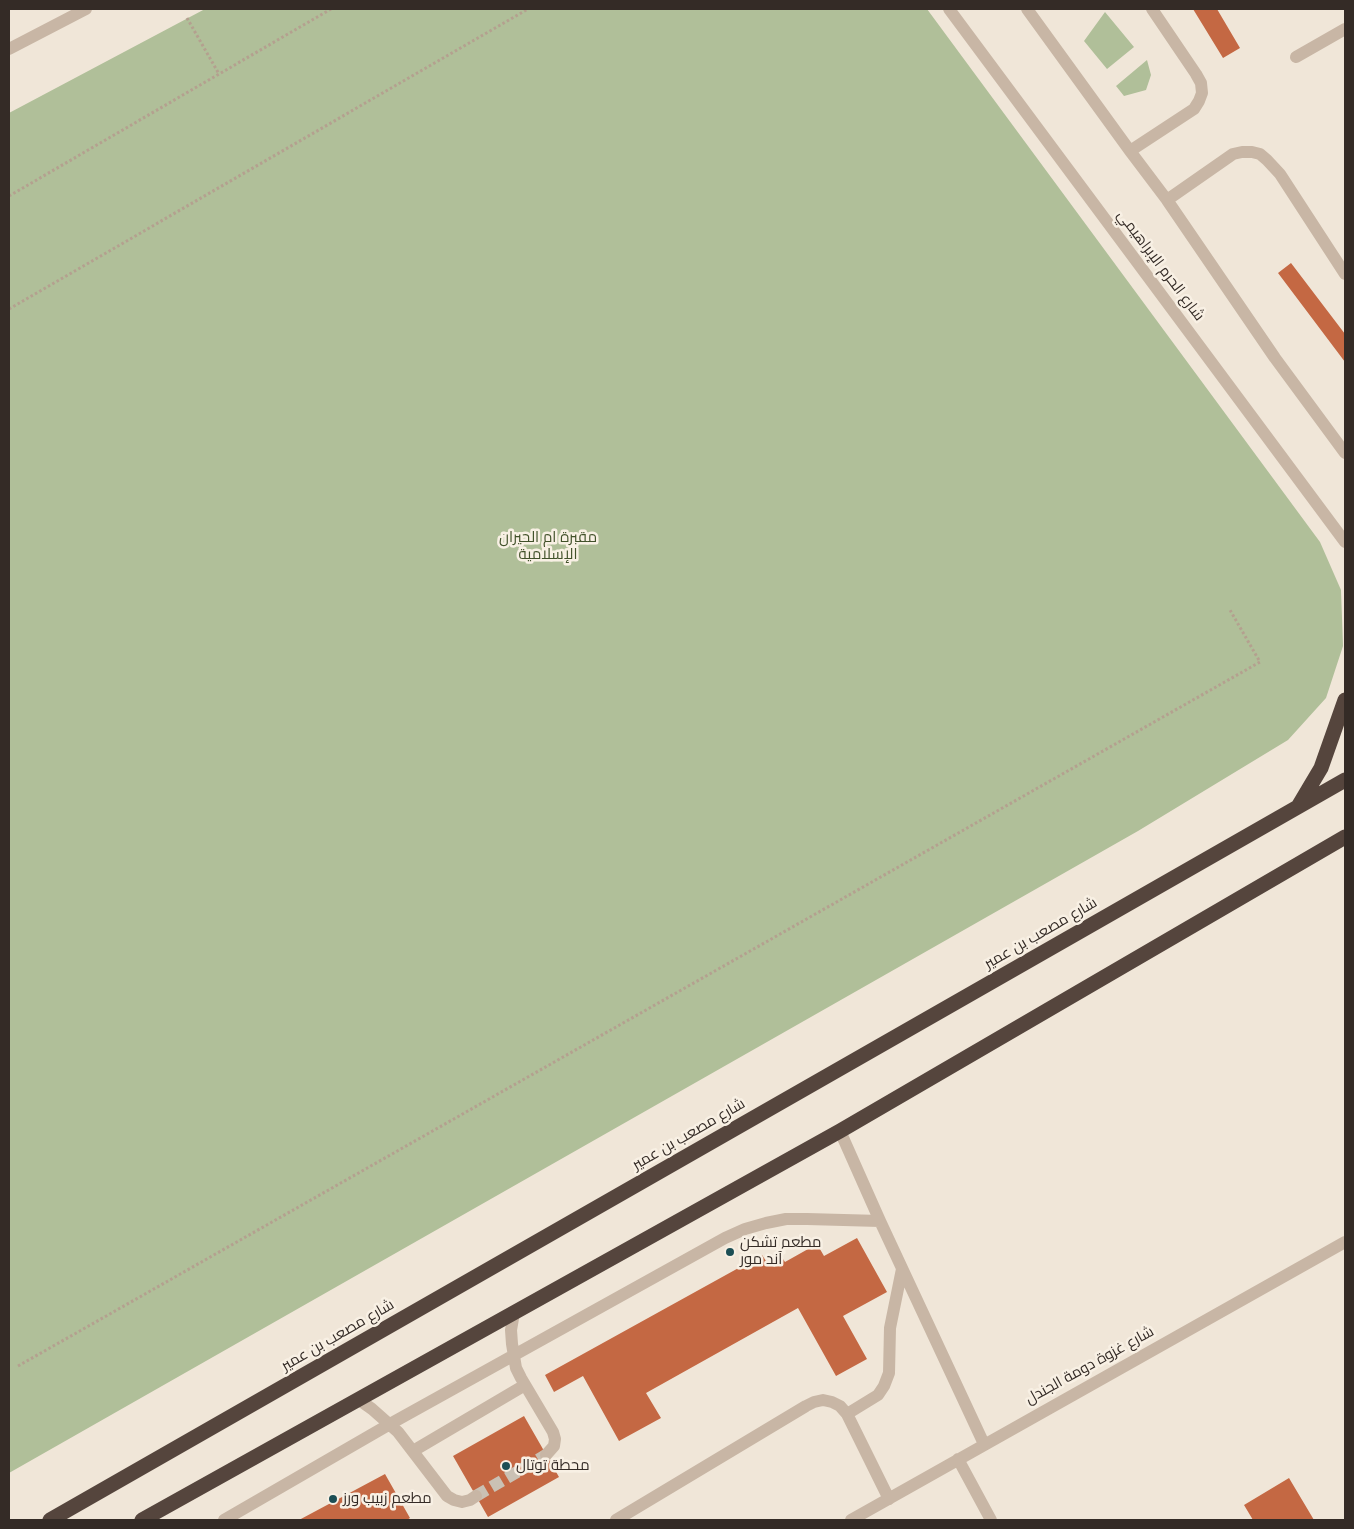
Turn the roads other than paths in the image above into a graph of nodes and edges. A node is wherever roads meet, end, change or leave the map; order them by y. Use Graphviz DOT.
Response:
graph roads {
  1 [pos="86,9"];
  2 [pos="949,9"];
  3 [pos="1027,9"];
  4 [pos="1152,9"];
  5 [pos="1345,29"];
  6 [pos="9,49"];
  7 [pos="1296,57"];
  8 [pos="1130,151"];
  9 [pos="1167,200"];
  10 [pos="1345,274"];
  11 [pos="1345,453"];
  12 [pos="1345,542"];
  13 [pos="1345,700"];
  14 [pos="1345,780"];
  15 [pos="1298,807"];
  16 [pos="1345,837"];
  17 [pos="840,1131"];
  18 [pos="880,1221"];
  19 [pos="1345,1242"];
  20 [pos="902,1269"];
  21 [pos="514,1312"];
  22 [pos="513,1357"];
  23 [pos="525,1385"];
  24 [pos="358,1400"];
  25 [pos="847,1414"];
  26 [pos="390,1424"];
  27 [pos="984,1444"];
  28 [pos="413,1451"];
  29 [pos="546,1455"];
  30 [pos="958,1459"];
  31 [pos="476,1496"];
  32 [pos="889,1499"];
  33 [pos="625,1518"];
  34 [pos="50,1520"];
  35 [pos="142,1520"];
  36 [pos="224,1520"];
  37 [pos="851,1520"];
  38 [pos="991,1520"];
  1 -- 6 [label="street"];
  2 -- 12 [label="street, شارع الحرم الإبراهيمي"];
  3 -- 8 [label="street"];
  4 -- 8 [label="street"];
  5 -- 7 [label="street"];
  8 -- 9 [label="street"];
  9 -- 10 [label="street"];
  9 -- 11 [label="street"];
  13 -- 15 [label="highway"];
  14 -- 15 [label="highway, شارع مصعب بن عمير"];
  15 -- 34 [label="highway, شارع مصعب بن عمير"];
  16 -- 17 [label="highway"];
  17 -- 18 [label="street"];
  17 -- 21 [label="highway"];
  18 -- 20 [label="street"];
  18 -- 22 [label="street"];
  19 -- 27 [label="street, شارع غزوة دومة الجندل"];
  20 -- 25 [label="street"];
  20 -- 27 [label="street"];
  21 -- 22 [label="street"];
  21 -- 24 [label="highway"];
  22 -- 23 [label="street"];
  22 -- 26 [label="street"];
  23 -- 28 [label="street"];
  23 -- 29 [label="street"];
  24 -- 26 [label="street"];
  24 -- 35 [label="highway"];
  25 -- 32 [label="street"];
  25 -- 33 [label="street"];
  26 -- 28 [label="street"];
  26 -- 36 [label="street"];
  27 -- 30 [label="street, شارع غزوة دومة الجندل"];
  28 -- 31 [label="street"];
  30 -- 32 [label="street, شارع غزوة دومة الجندل"];
  30 -- 38 [label="street"];
  32 -- 37 [label="street, شارع غزوة دومة الجندل"];
}
